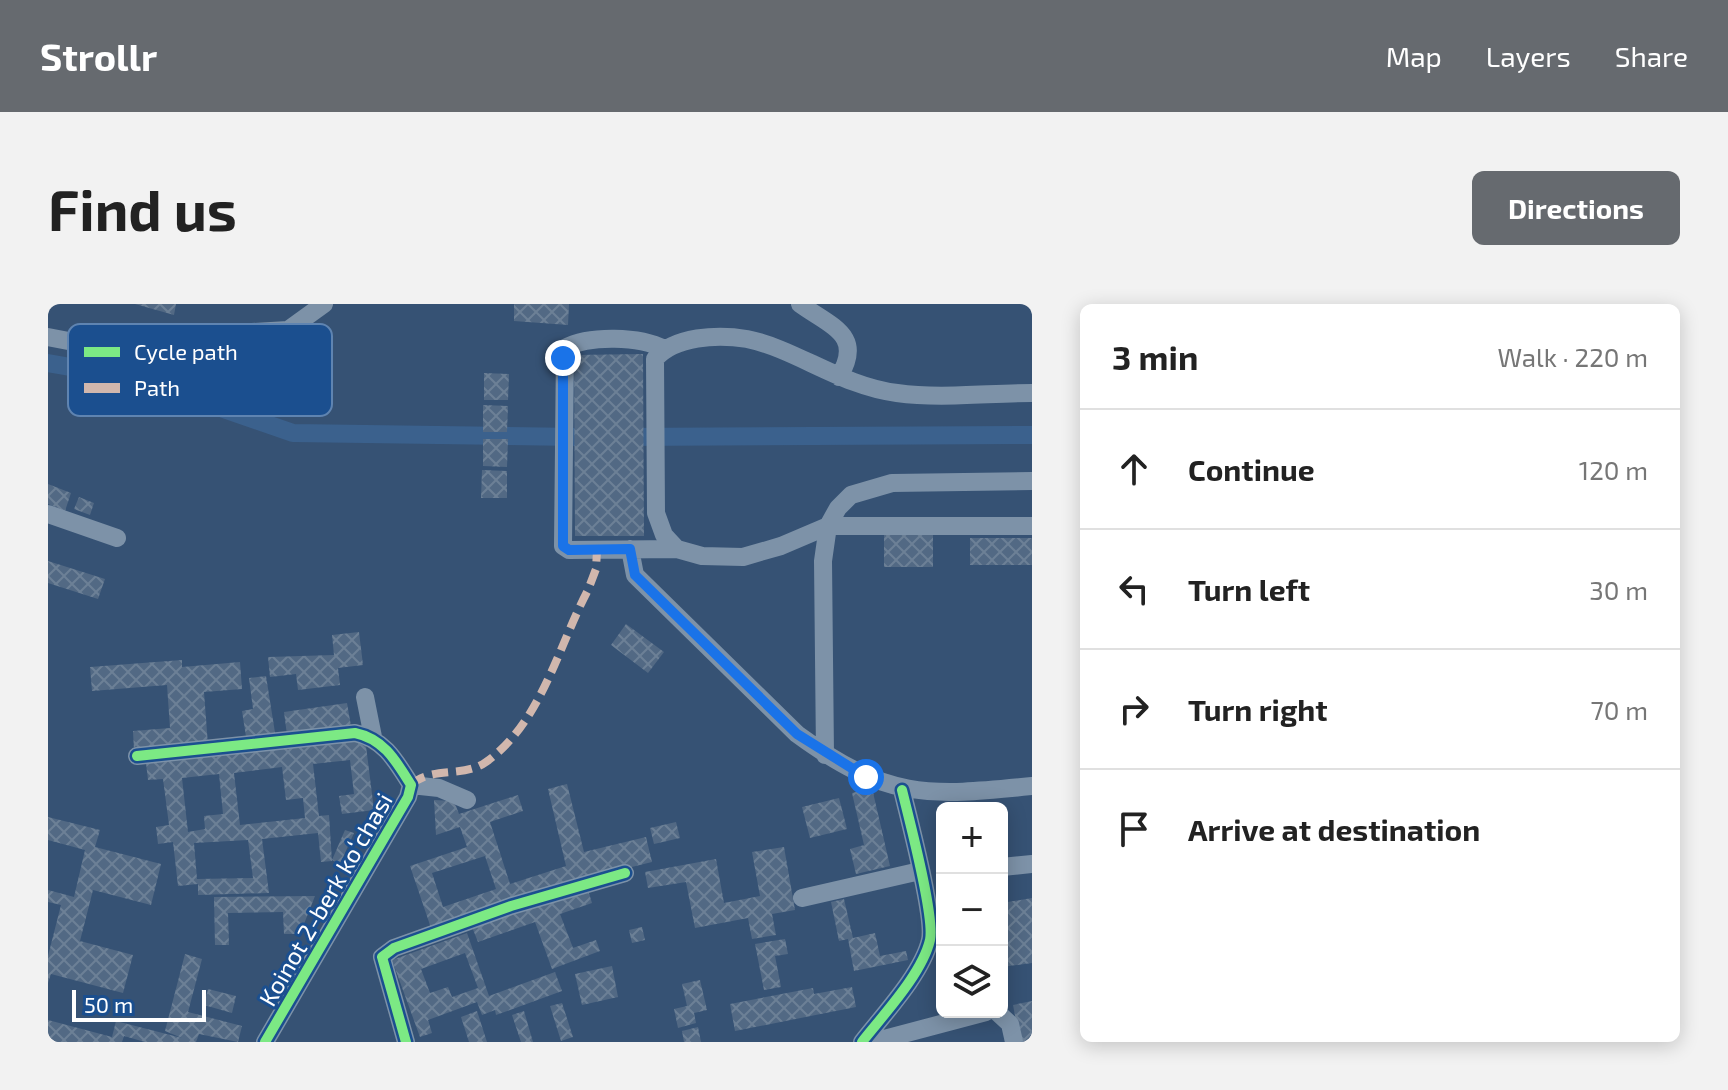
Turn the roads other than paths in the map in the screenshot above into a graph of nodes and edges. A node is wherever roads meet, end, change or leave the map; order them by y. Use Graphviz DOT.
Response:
graph roads {
  1 [pos="324,304"];
  2 [pos="800,304"];
  3 [pos="296,324"];
  4 [pos="48,337"];
  5 [pos="68,341"];
  6 [pos="664,349"];
  7 [pos="839,377"];
  8 [pos="1032,393"];
  9 [pos="1032,481"];
  10 [pos="48,514"];
  11 [pos="828,526"];
  12 [pos="1032,526"];
  13 [pos="117,538"];
  14 [pos="630,549"];
  15 [pos="677,549"];
  16 [pos="365,697"];
  17 [pos="373,737"];
  18 [pos="825,755"];
  19 [pos="137,756"];
  20 [pos="411,785"];
  21 [pos="1032,786"];
  22 [pos="902,790"];
  23 [pos="467,800"];
  24 [pos="1032,864"];
  25 [pos="1008,866"];
  26 [pos="920,871"];
  27 [pos="625,873"];
  28 [pos="802,898"];
  29 [pos="963,1018"];
  30 [pos="1004,1018"];
  31 [pos="265,1042"];
  32 [pos="406,1042"];
  33 [pos="862,1042"];
  34 [pos="873,1042"];
  35 [pos="1014,1042"];
  1 -- 3 [label="street"];
  2 -- 7 [label="street"];
  4 -- 5 [label="street"];
  6 -- 7 [label="street"];
  6 -- 14 [label="street"];
  6 -- 15 [label="street"];
  7 -- 8 [label="street"];
  9 -- 11 [label="street"];
  10 -- 13 [label="street"];
  11 -- 12 [label="street"];
  11 -- 15 [label="street"];
  11 -- 18 [label="street"];
  14 -- 15 [label="street"];
  14 -- 18 [label="street"];
  16 -- 17 [label="street"];
  17 -- 19 [label="street"];
  17 -- 20 [label="street, Koinot 2-berk koʻchasi"];
  18 -- 22 [label="street"];
  20 -- 23 [label="street"];
  20 -- 31 [label="street, Koinot 2-berk koʻchasi"];
  21 -- 22 [label="street"];
  22 -- 26 [label="street"];
  24 -- 25 [label="street"];
  26 -- 28 [label="street"];
  26 -- 33 [label="street"];
  27 -- 32 [label="street"];
  29 -- 34 [label="street"];
  30 -- 35 [label="street"];
}
